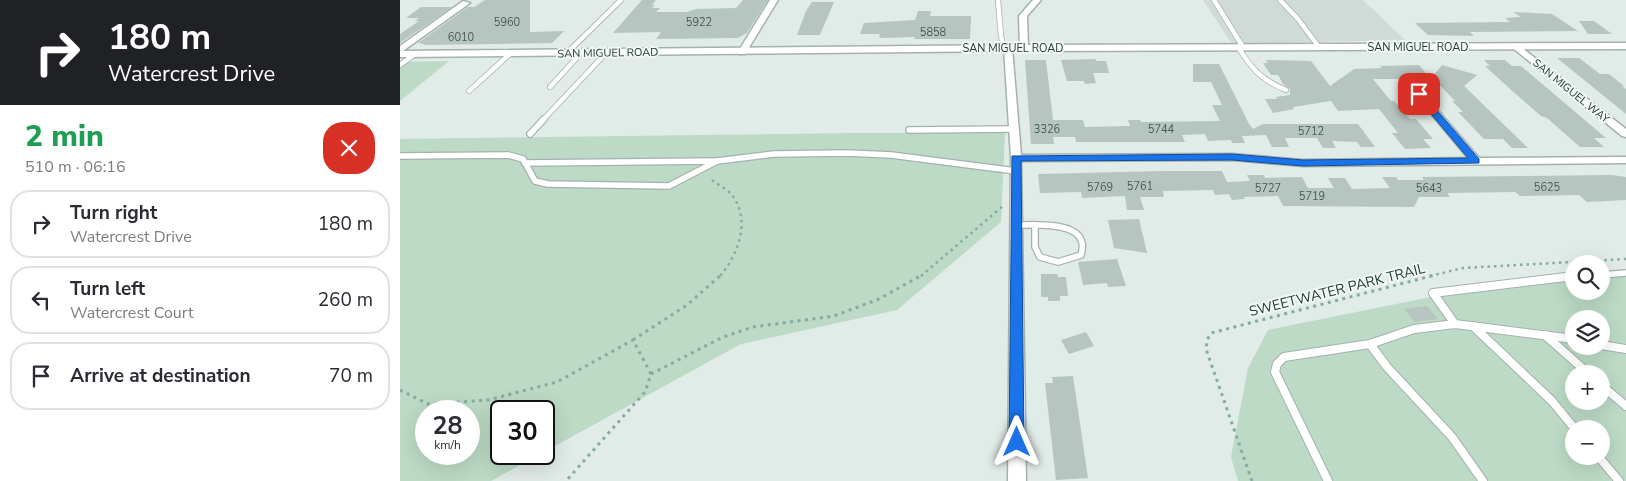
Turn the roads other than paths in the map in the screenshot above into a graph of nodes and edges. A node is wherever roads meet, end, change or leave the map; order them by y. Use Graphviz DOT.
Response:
graph roads {
  1 [pos="621,0"];
  2 [pos="774,0"];
  3 [pos="998,0"];
  4 [pos="1037,0"];
  5 [pos="1214,0"];
  6 [pos="1280,0"];
  7 [pos="466,3"];
  8 [pos="1319,46"];
  9 [pos="1626,46"];
  10 [pos="1241,47"];
  11 [pos="1517,47"];
  12 [pos="1006,48"];
  13 [pos="1024,48"];
  14 [pos="400,50"];
  15 [pos="742,52"];
  16 [pos="567,53"];
  17 [pos="581,53"];
  18 [pos="606,53"];
  19 [pos="400,54"];
  20 [pos="414,54"];
  21 [pos="510,54"];
  22 [pos="400,65"];
  23 [pos="550,87"];
  24 [pos="1286,90"];
  25 [pos="469,91"];
  26 [pos="1419,94"];
  27 [pos="1013,129"];
  28 [pos="909,130"];
  29 [pos="530,134"];
  30 [pos="1626,134"];
  31 [pos="400,156"];
  32 [pos="1626,160"];
  33 [pos="717,161"];
  34 [pos="1476,161"];
  35 [pos="525,163"];
  36 [pos="1016,164"];
  37 [pos="1016,225"];
  38 [pos="1035,225"];
  39 [pos="1610,274"];
  40 [pos="1626,274"];
  41 [pos="1565,277"];
  42 [pos="1455,324"];
  43 [pos="1473,326"];
  44 [pos="1544,334"];
  45 [pos="1565,338"];
  46 [pos="1370,344"];
  47 [pos="1610,347"];
  48 [pos="1626,350"];
  49 [pos="1579,365"];
  50 [pos="1610,393"];
  51 [pos="1626,406"];
  52 [pos="1568,420"];
  53 [pos="1606,465"];
  54 [pos="1017,481"];
  55 [pos="1328,481"];
  56 [pos="1483,481"];
  57 [pos="1619,481"];
  1 -- 16 [label="lane"];
  2 -- 15 [label="street"];
  3 -- 12 [label="lane"];
  4 -- 13 [label="street"];
  5 -- 10 [label="lane"];
  6 -- 8 [label="lane"];
  7 -- 14 [label="street"];
  8 -- 10 [label="street, SAN MIGUEL ROAD"];
  8 -- 11 [label="street, SAN MIGUEL ROAD"];
  9 -- 11 [label="street, SAN MIGUEL ROAD"];
  10 -- 13 [label="street, SAN MIGUEL ROAD"];
  10 -- 24 [label="lane"];
  11 -- 30 [label="street, SAN MIGUEL WAY"];
  12 -- 13 [label="street, SAN MIGUEL ROAD"];
  12 -- 15 [label="street, SAN MIGUEL ROAD"];
  12 -- 27 [label="street"];
  15 -- 18 [label="street, SAN MIGUEL ROAD"];
  16 -- 17 [label="street, SAN MIGUEL ROAD"];
  16 -- 21 [label="street, SAN MIGUEL ROAD"];
  17 -- 18 [label="street, SAN MIGUEL ROAD"];
  17 -- 23 [label="lane"];
  18 -- 29 [label="lane"];
  19 -- 20 [label="street, SAN MIGUEL ROAD"];
  20 -- 21 [label="street, SAN MIGUEL ROAD"];
  20 -- 22 [label="lane"];
  21 -- 25 [label="lane"];
  26 -- 34 [label="street"];
  27 -- 28 [label="lane"];
  27 -- 36 [label="street"];
  31 -- 35 [label="lane"];
  32 -- 34 [label="street"];
  33 -- 35 [label="lane"];
  33 -- 35 [label="lane"];
  33 -- 36 [label="lane"];
  34 -- 36 [label="street"];
  36 -- 37 [label="street"];
  37 -- 38 [label="lane"];
  37 -- 54 [label="street"];
  38 -- 38 [label="lane"];
  39 -- 40 [label="lane"];
  41 -- 42 [label="lane"];
  42 -- 43 [label="lane"];
  42 -- 46 [label="lane"];
  43 -- 44 [label="lane"];
  43 -- 52 [label="lane"];
  44 -- 45 [label="lane"];
  44 -- 49 [label="lane"];
  46 -- 55 [label="lane"];
  46 -- 56 [label="lane"];
  47 -- 48 [label="lane"];
  50 -- 51 [label="lane"];
  53 -- 57 [label="lane"];
}
